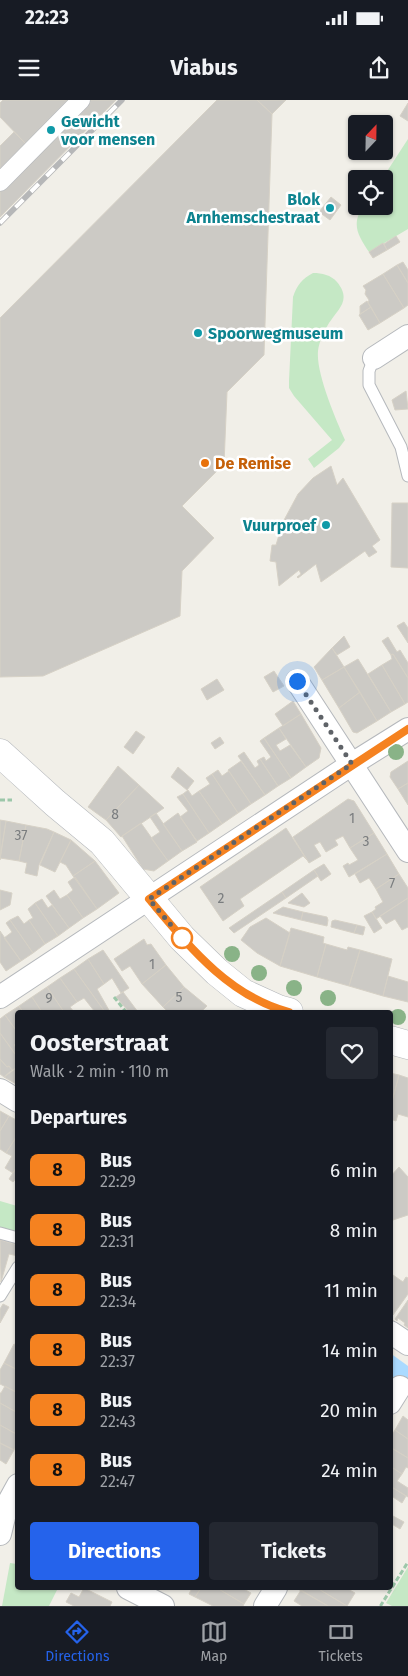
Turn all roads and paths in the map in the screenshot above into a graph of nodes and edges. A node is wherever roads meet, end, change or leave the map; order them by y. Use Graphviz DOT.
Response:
graph roads {
  1 [pos="80,100"];
  2 [pos="0,182"];
  3 [pos="408,336"];
  4 [pos="374,358"];
  5 [pos="408,476"];
  6 [pos="297,681"];
  7 [pos="408,729"];
  8 [pos="0,754"];
  9 [pos="352,764"];
  10 [pos="408,851"];
  11 [pos="149,899"];
  12 [pos="0,997"];
  13 [pos="114,997"];
  14 [pos="124,1010"];
  15 [pos="278,1010"];
  16 [pos="393,1041"];
  17 [pos="408,1045"];
  18 [pos="0,1090"];
  19 [pos="15,1099"];
  20 [pos="0,1233"];
  21 [pos="15,1237"];
  22 [pos="15,1272"];
  23 [pos="0,1296"];
  24 [pos="393,1334"];
  25 [pos="408,1344"];
  26 [pos="15,1490"];
  27 [pos="5,1528"];
  28 [pos="408,1562"];
  29 [pos="393,1586"];
  30 [pos="132,1590"];
  31 [pos="275,1590"];
  32 [pos="390,1590"];
  33 [pos="163,1606"];
  34 [pos="265,1606"];
  35 [pos="382,1606"];
  1 -- 2 [label="street"];
  3 -- 4 [label="street"];
  4 -- 5 [label="lane"];
  6 -- 9 [label="street"];
  7 -- 9 [label="street"];
  8 -- 11 [label="street"];
  9 -- 10 [label="street"];
  9 -- 11 [label="street"];
  11 -- 12 [label="street"];
  11 -- 15 [label="street"];
  13 -- 14 [label="path"];
  16 -- 17 [label="street"];
  18 -- 19 [label="street"];
  20 -- 21 [label="lane"];
  22 -- 23 [label="lane"];
  24 -- 25 [label="street"];
  26 -- 27 [label="street"];
  28 -- 29 [label="path"];
  30 -- 33 [label="street"];
  31 -- 34 [label="street"];
  32 -- 35 [label="path"];
}
